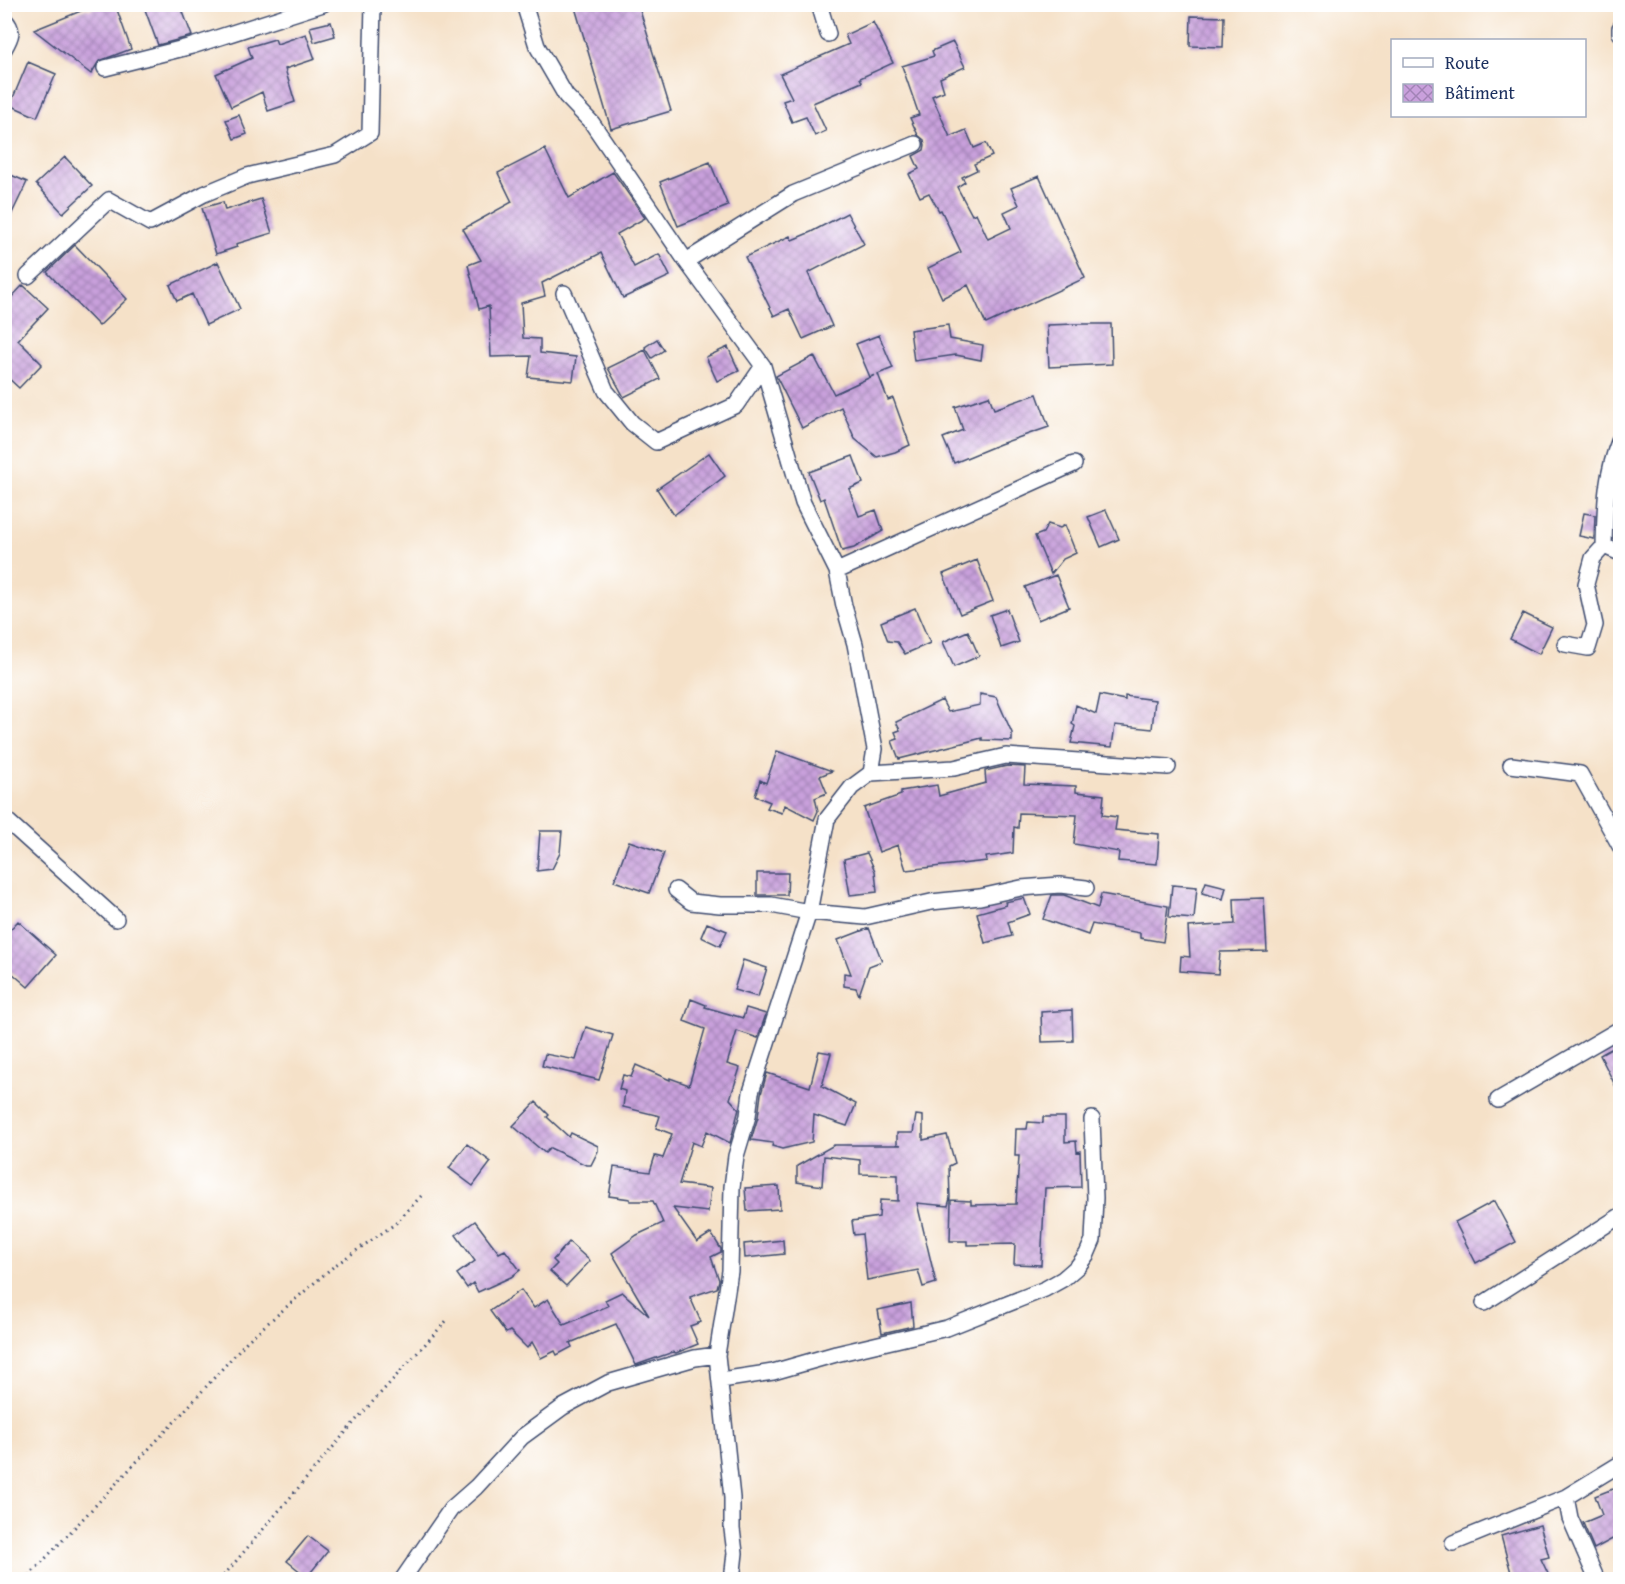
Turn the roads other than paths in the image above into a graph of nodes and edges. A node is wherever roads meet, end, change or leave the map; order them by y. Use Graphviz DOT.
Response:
graph roads {
  1 [pos="323,4"];
  2 [pos="374,4"];
  3 [pos="524,4"];
  4 [pos="819,4"];
  5 [pos="4,19"];
  6 [pos="1620,28"];
  7 [pos="1620,33"];
  8 [pos="828,34"];
  9 [pos="4,49"];
  10 [pos="105,68"];
  11 [pos="915,144"];
  12 [pos="686,261"];
  13 [pos="28,276"];
  14 [pos="564,293"];
  15 [pos="763,366"];
  16 [pos="1620,439"];
  17 [pos="1074,464"];
  18 [pos="1604,546"];
  19 [pos="1620,553"];
  20 [pos="837,571"];
  21 [pos="1565,644"];
  22 [pos="1511,765"];
  23 [pos="1168,766"];
  24 [pos="872,773"];
  25 [pos="4,818"];
  26 [pos="1620,846"];
  27 [pos="1086,888"];
  28 [pos="676,890"];
  29 [pos="809,912"];
  30 [pos="116,919"];
  31 [pos="1620,1029"];
  32 [pos="1498,1100"];
  33 [pos="1092,1119"];
  34 [pos="1620,1216"];
  35 [pos="1484,1303"];
  36 [pos="717,1355"];
  37 [pos="721,1380"];
  38 [pos="1620,1464"];
  39 [pos="1566,1497"];
  40 [pos="1453,1543"];
  41 [pos="402,1580"];
  42 [pos="732,1580"];
  43 [pos="1597,1580"];
  1 -- 10 [label="street"];
  2 -- 13 [label="street"];
  3 -- 12 [label="street"];
  4 -- 8 [label="street"];
  5 -- 9 [label="street"];
  6 -- 7 [label="street"];
  11 -- 12 [label="street"];
  12 -- 15 [label="street"];
  14 -- 15 [label="street"];
  15 -- 20 [label="street"];
  16 -- 18 [label="street"];
  17 -- 20 [label="street"];
  18 -- 19 [label="street"];
  18 -- 21 [label="street"];
  20 -- 24 [label="street"];
  22 -- 26 [label="street"];
  23 -- 24 [label="street"];
  24 -- 29 [label="street"];
  25 -- 30 [label="street"];
  27 -- 29 [label="street"];
  28 -- 29 [label="street"];
  29 -- 36 [label="street"];
  31 -- 32 [label="street"];
  33 -- 37 [label="street"];
  34 -- 35 [label="street"];
  36 -- 37 [label="street"];
  36 -- 41 [label="street"];
  37 -- 42 [label="street"];
  38 -- 39 [label="street"];
  39 -- 40 [label="street"];
  39 -- 43 [label="street"];
}
